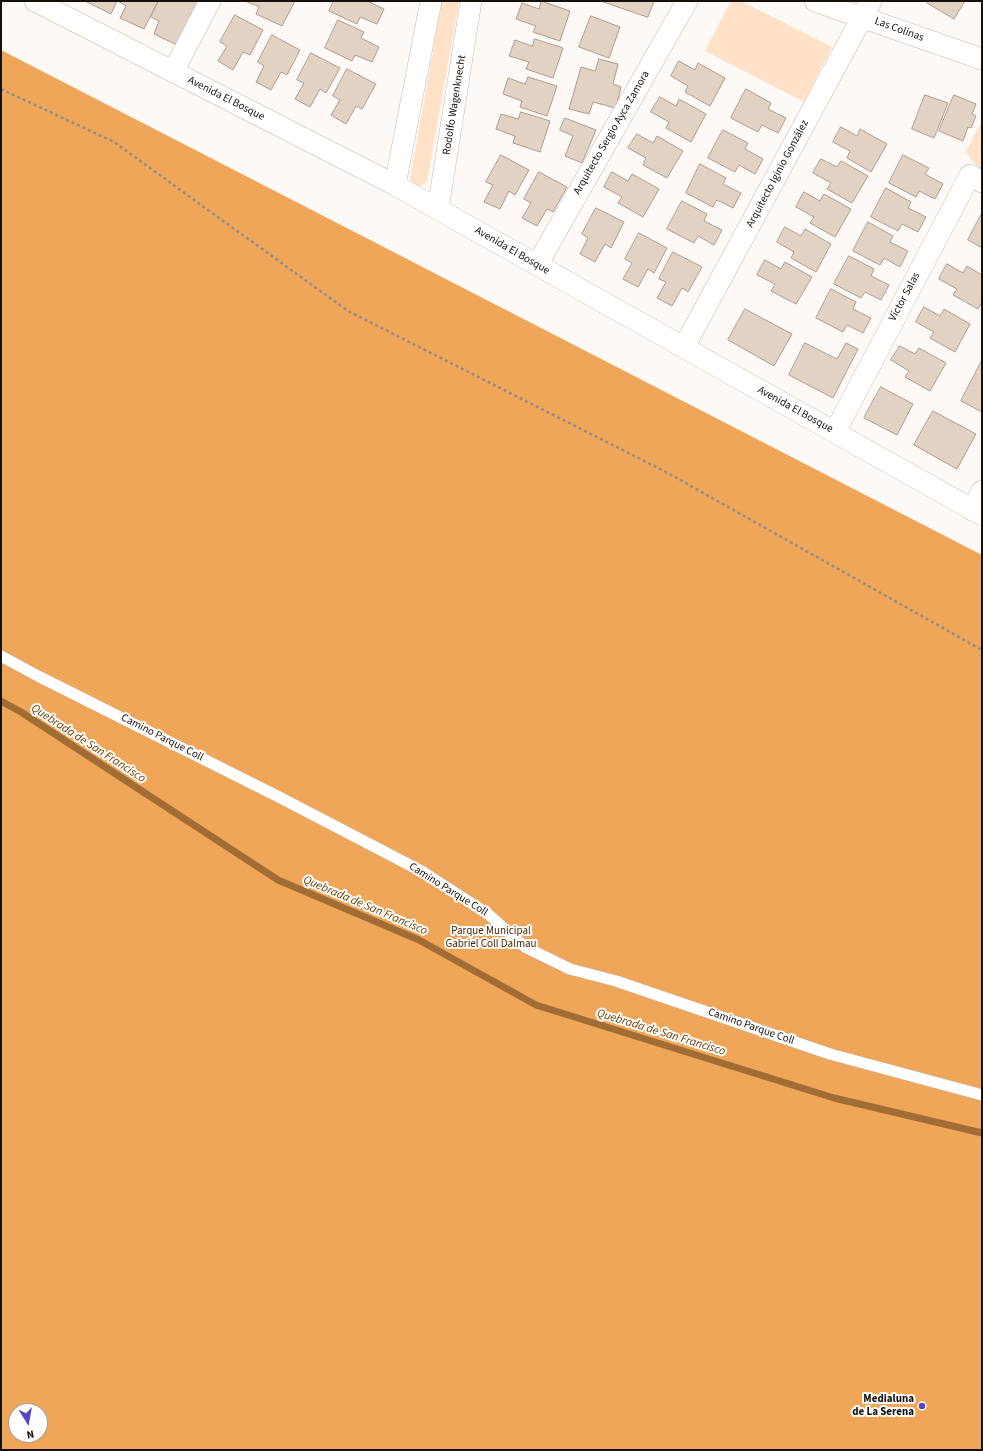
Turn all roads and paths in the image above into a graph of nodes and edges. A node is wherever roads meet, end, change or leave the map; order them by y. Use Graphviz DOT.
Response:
graph roads {
  1 [pos="35,1"];
  2 [pos="210,1"];
  3 [pos="431,1"];
  4 [pos="471,1"];
  5 [pos="686,1"];
  6 [pos="815,1"];
  7 [pos="867,9"];
  8 [pos="982,59"];
  9 [pos="173,72"];
  10 [pos="1,89"];
  11 [pos="982,182"];
  12 [pos="395,185"];
  13 [pos="438,208"];
  14 [pos="537,265"];
  15 [pos="684,347"];
  16 [pos="834,432"];
  17 [pos="982,491"];
  18 [pos="977,512"];
  19 [pos="982,650"];
  20 [pos="1,656"];
  21 [pos="982,1095"];
  1 -- 9 [label="street, Avenida El Bosque"];
  2 -- 9 [label="street"];
  3 -- 12 [label="street"];
  4 -- 13 [label="street, Rodolfo Wagenknecht"];
  5 -- 14 [label="street, Arquitecto Sergio Ayca Zamora"];
  6 -- 7 [label="street, Las Colinas"];
  7 -- 8 [label="street, Las Colinas"];
  7 -- 15 [label="street, Arquitecto Iginio González"];
  9 -- 12 [label="street, Avenida El Bosque"];
  10 -- 19 [label="path"];
  11 -- 16 [label="street, Víctor Salas"];
  12 -- 13 [label="street, Avenida El Bosque"];
  13 -- 14 [label="street, Avenida El Bosque"];
  14 -- 15 [label="street, Avenida El Bosque"];
  15 -- 16 [label="street, Avenida El Bosque"];
  16 -- 18 [label="street, Avenida El Bosque"];
  17 -- 18 [label="street"];
  20 -- 21 [label="lane, Camino Parque Coll"];
}
